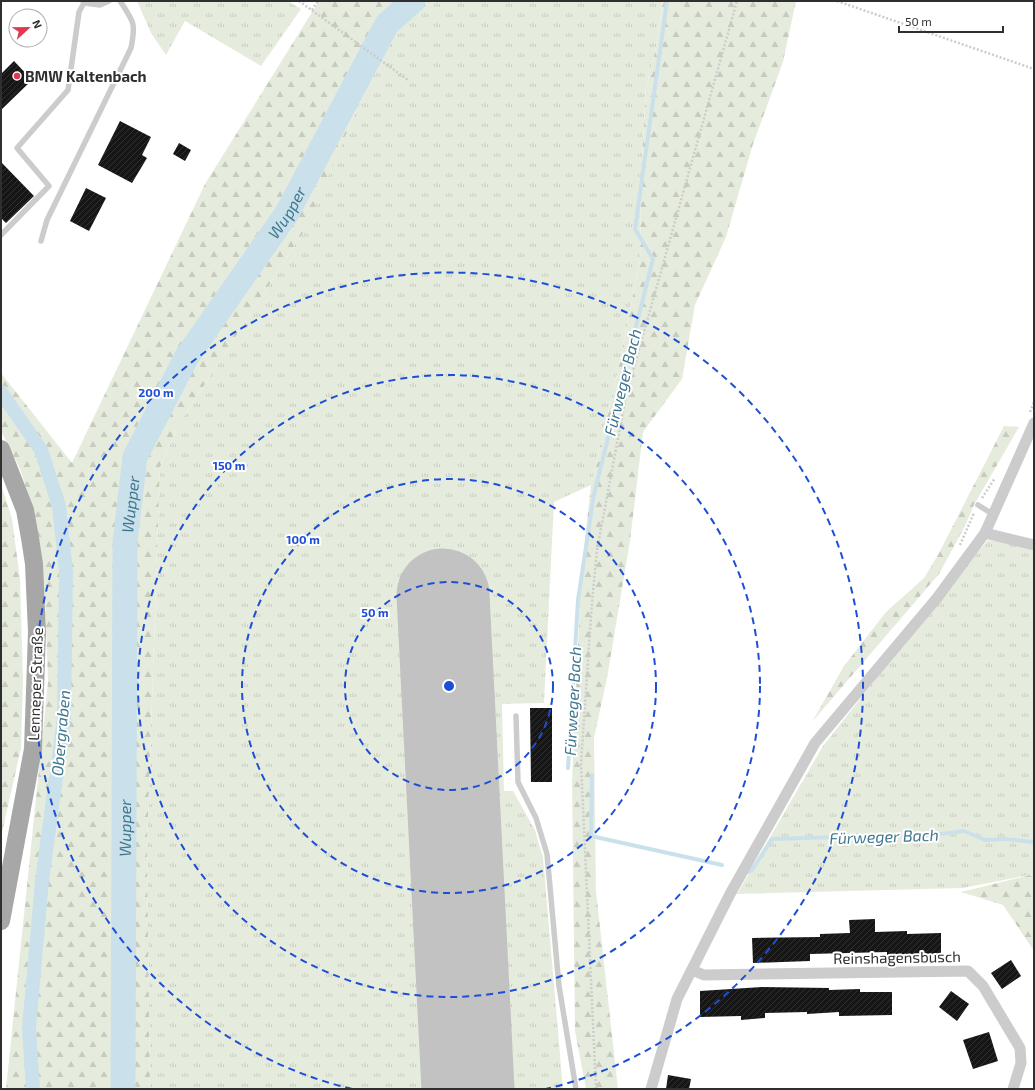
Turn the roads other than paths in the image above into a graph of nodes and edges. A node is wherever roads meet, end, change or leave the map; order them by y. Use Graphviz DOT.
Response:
graph roads {
  1 [pos="108,1"];
  2 [pos="120,1"];
  3 [pos="83,2"];
  4 [pos="1,235"];
  5 [pos="41,241"];
  6 [pos="1034,423"];
  7 [pos="1,449"];
  8 [pos="978,505"];
  9 [pos="994,515"];
  10 [pos="985,534"];
  11 [pos="1034,545"];
  12 [pos="516,716"];
  13 [pos="1,921"];
  14 [pos="692,970"];
  15 [pos="576,1089"];
  16 [pos="651,1089"];
  17 [pos="1013,1089"];
  1 -- 3 [label="lane"];
  2 -- 5 [label="lane"];
  3 -- 4 [label="lane"];
  6 -- 9 [label="street"];
  7 -- 13 [label="main road, Lenneper Straße"];
  8 -- 9 [label="lane"];
  9 -- 10 [label="street"];
  10 -- 11 [label="street"];
  10 -- 14 [label="street"];
  12 -- 15 [label="lane"];
  14 -- 16 [label="street"];
  14 -- 17 [label="street, Reinshagensbusch"];
}
